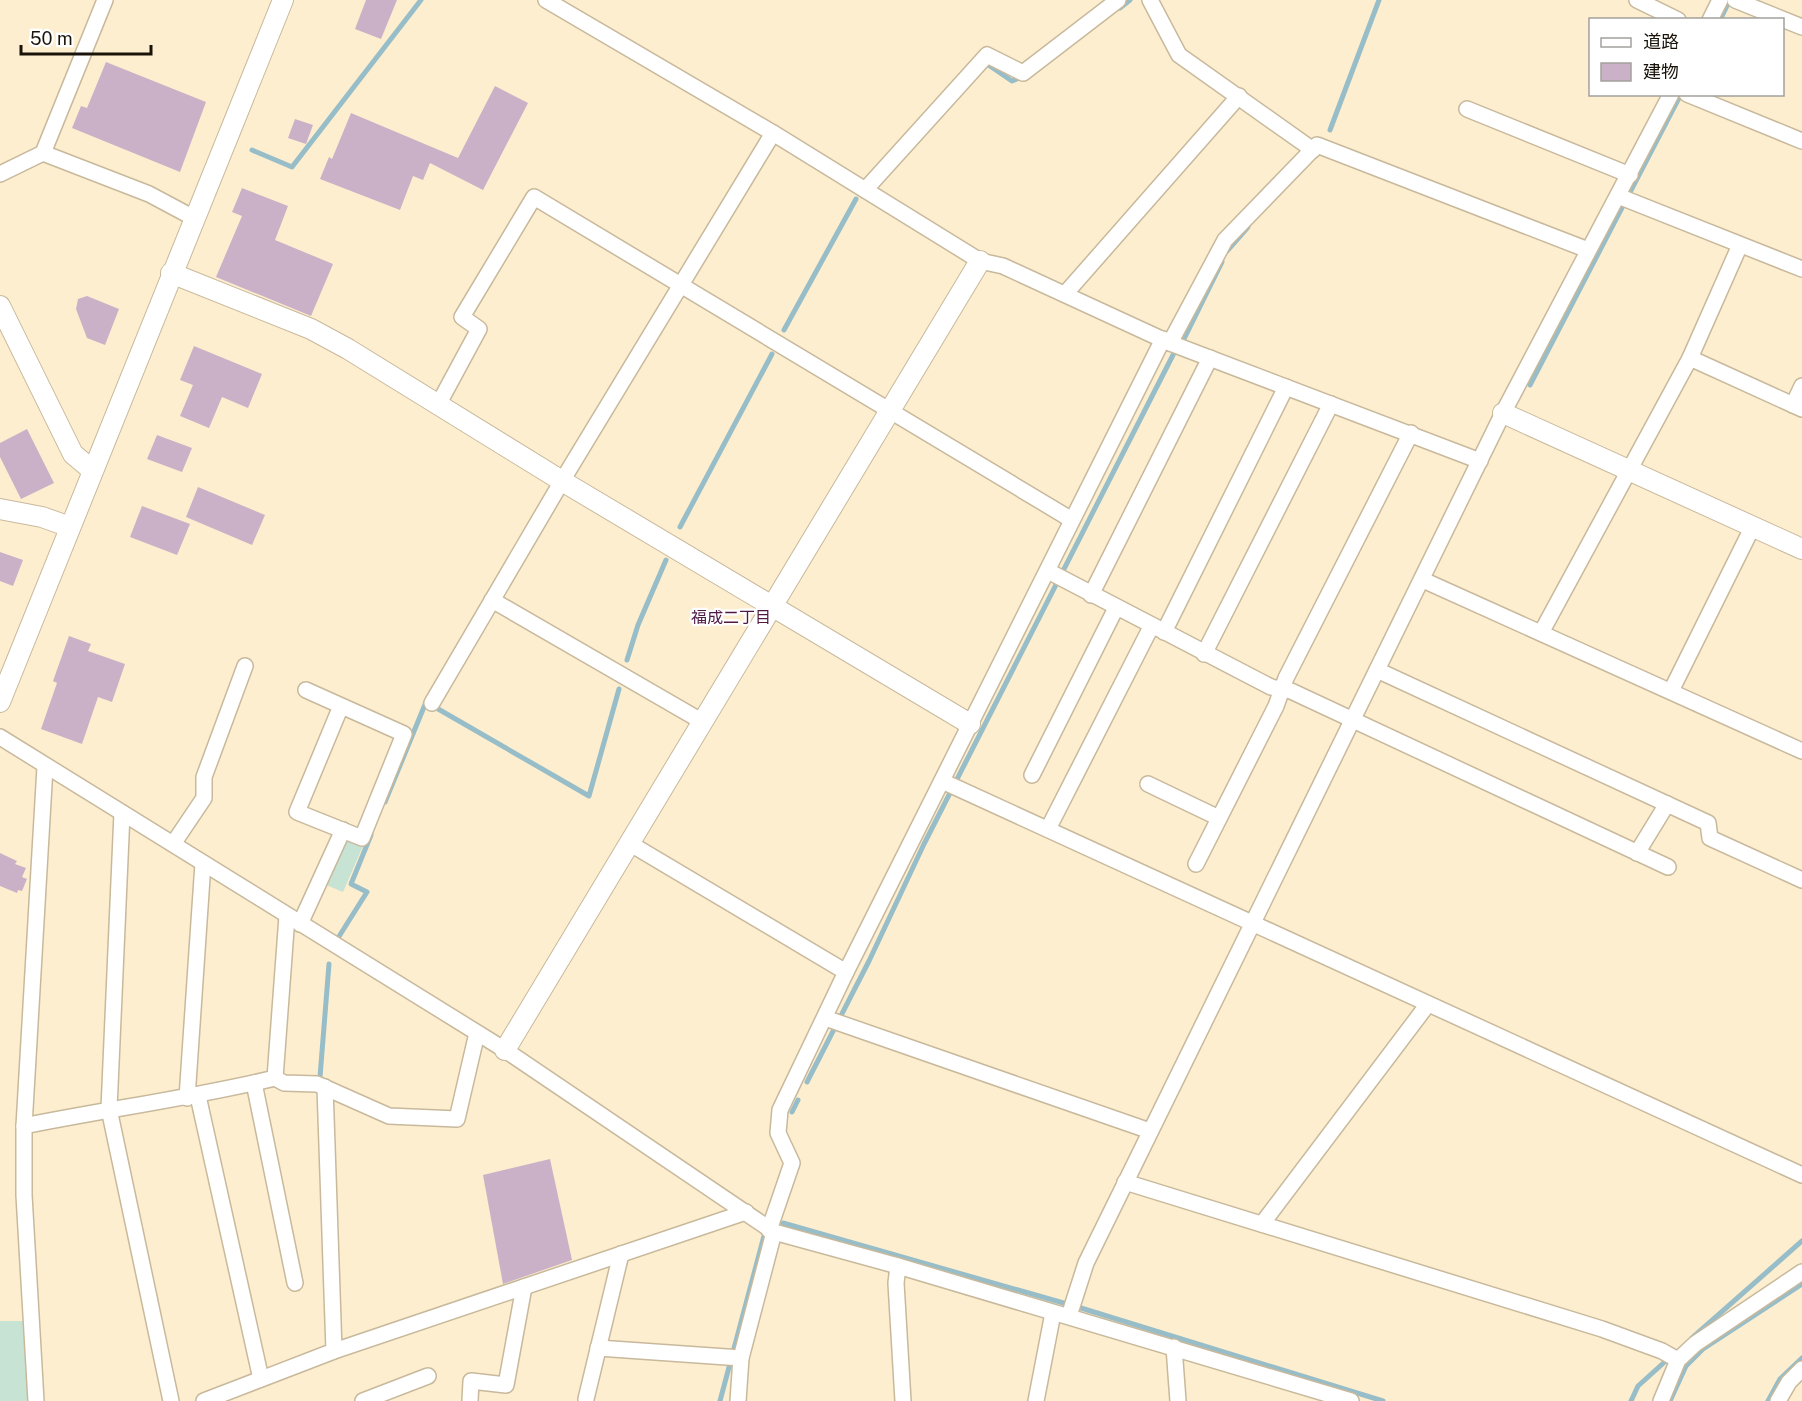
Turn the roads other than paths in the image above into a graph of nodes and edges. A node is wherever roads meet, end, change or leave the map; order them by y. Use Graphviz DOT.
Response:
graph roads {
  1 [pos="105,0"];
  2 [pos="283,0"];
  3 [pos="546,0"];
  4 [pos="1118,0"];
  5 [pos="1150,0"];
  6 [pos="1637,0"];
  7 [pos="1720,0"];
  8 [pos="1735,0"];
  9 [pos="1674,18"];
  10 [pos="1711,18"];
  11 [pos="1780,18"];
  12 [pos="1784,20"];
  13 [pos="1802,27"];
  14 [pos="1239,96"];
  15 [pos="1670,96"];
  16 [pos="1692,96"];
  17 [pos="1467,108"];
  18 [pos="773,133"];
  19 [pos="1802,141"];
  20 [pos="1313,150"];
  21 [pos="43,153"];
  22 [pos="0,174"];
  23 [pos="1630,175"];
  24 [pos="865,190"];
  25 [pos="1625,199"];
  26 [pos="194,218"];
  27 [pos="1740,245"];
  28 [pos="1588,250"];
  29 [pos="980,261"];
  30 [pos="1802,269"];
  31 [pos="171,273"];
  32 [pos="682,284"];
  33 [pos="1065,294"];
  34 [pos="0,306"];
  35 [pos="1167,341"];
  36 [pos="1210,358"];
  37 [pos="1690,358"];
  38 [pos="1802,386"];
  39 [pos="1286,387"];
  40 [pos="1331,404"];
  41 [pos="438,405"];
  42 [pos="1798,407"];
  43 [pos="891,410"];
  44 [pos="1503,413"];
  45 [pos="1412,433"];
  46 [pos="1480,461"];
  47 [pos="1628,469"];
  48 [pos="92,470"];
  49 [pos="562,481"];
  50 [pos="0,508"];
  51 [pos="1072,520"];
  52 [pos="1753,526"];
  53 [pos="70,527"];
  54 [pos="1802,549"];
  55 [pos="1056,576"];
  56 [pos="1423,580"];
  57 [pos="1092,595"];
  58 [pos="492,600"];
  59 [pos="773,606"];
  60 [pos="1116,608"];
  61 [pos="1157,629"];
  62 [pos="1541,633"];
  63 [pos="1204,654"];
  64 [pos="245,666"];
  65 [pos="1377,670"];
  66 [pos="306,690"];
  67 [pos="1282,690"];
  68 [pos="1671,691"];
  69 [pos="0,702"];
  70 [pos="432,703"];
  71 [pos="341,706"];
  72 [pos="1350,721"];
  73 [pos="703,722"];
  74 [pos="970,724"];
  75 [pos="0,737"];
  76 [pos="1802,750"];
  77 [pos="45,767"];
  78 [pos="1032,775"];
  79 [pos="1148,784"];
  80 [pos="950,785"];
  81 [pos="1667,804"];
  82 [pos="122,813"];
  83 [pos="1219,818"];
  84 [pos="1048,829"];
  85 [pos="343,830"];
  86 [pos="629,843"];
  87 [pos="172,844"];
  88 [pos="1636,853"];
  89 [pos="203,863"];
  90 [pos="1196,864"];
  91 [pos="1668,867"];
  92 [pos="1802,880"];
  93 [pos="293,920"];
  94 [pos="1251,923"];
  95 [pos="846,972"];
  96 [pos="1428,1004"];
  97 [pos="833,1021"];
  98 [pos="477,1033"];
  99 [pos="505,1050"];
  100 [pos="274,1078"];
  101 [pos="254,1083"];
  102 [pos="325,1087"];
  103 [pos="193,1097"];
  104 [pos="109,1109"];
  105 [pos="24,1126"];
  106 [pos="1150,1131"];
  107 [pos="1802,1175"];
  108 [pos="1125,1182"];
  109 [pos="746,1212"];
  110 [pos="1262,1224"];
  111 [pos="772,1231"];
  112 [pos="621,1254"];
  113 [pos="898,1266"];
  114 [pos="1802,1272"];
  115 [pos="295,1283"];
  116 [pos="524,1287"];
  117 [pos="1071,1309"];
  118 [pos="1053,1313"];
  119 [pos="1174,1347"];
  120 [pos="598,1348"];
  121 [pos="334,1351"];
  122 [pos="734,1357"];
  123 [pos="1674,1357"];
  124 [pos="1802,1369"];
  125 [pos="428,1376"];
  126 [pos="261,1379"];
  127 [pos="586,1399"];
  128 [pos="36,1401"];
  129 [pos="171,1401"];
  130 [pos="204,1401"];
  131 [pos="363,1401"];
  132 [pos="470,1401"];
  133 [pos="738,1401"];
  134 [pos="903,1401"];
  135 [pos="1036,1401"];
  136 [pos="1178,1401"];
  137 [pos="1351,1401"];
  138 [pos="1661,1401"];
  139 [pos="1778,1401"];
  1 -- 21 [label="street"];
  2 -- 26 [label="street"];
  3 -- 18 [label="street"];
  4 -- 24 [label="street"];
  5 -- 14 [label="street"];
  6 -- 9 [label="street"];
  7 -- 10 [label="street"];
  8 -- 11 [label="street"];
  12 -- 13 [label="street"];
  14 -- 20 [label="street"];
  14 -- 33 [label="street"];
  15 -- 23 [label="street"];
  16 -- 19 [label="street"];
  17 -- 23 [label="street"];
  18 -- 24 [label="street"];
  18 -- 32 [label="street"];
  20 -- 28 [label="street"];
  20 -- 35 [label="street"];
  21 -- 22 [label="street"];
  21 -- 26 [label="street"];
  23 -- 25 [label="street"];
  24 -- 29 [label="street"];
  25 -- 27 [label="street"];
  25 -- 28 [label="street"];
  26 -- 31 [label="street"];
  27 -- 30 [label="street"];
  27 -- 37 [label="street"];
  28 -- 44 [label="street"];
  29 -- 33 [label="street"];
  29 -- 43 [label="street"];
  31 -- 41 [label="street"];
  31 -- 48 [label="street"];
  32 -- 41 [label="street"];
  32 -- 43 [label="street"];
  32 -- 49 [label="street"];
  33 -- 35 [label="street"];
  34 -- 48 [label="street"];
  35 -- 36 [label="street"];
  35 -- 51 [label="street"];
  36 -- 39 [label="street"];
  36 -- 57 [label="street"];
  37 -- 42 [label="street"];
  37 -- 47 [label="street"];
  38 -- 42 [label="street"];
  39 -- 40 [label="street"];
  39 -- 61 [label="street"];
  40 -- 45 [label="street"];
  40 -- 63 [label="street"];
  41 -- 49 [label="street"];
  43 -- 51 [label="street"];
  43 -- 59 [label="street"];
  44 -- 46 [label="street"];
  44 -- 47 [label="street"];
  45 -- 46 [label="street"];
  45 -- 67 [label="street"];
  46 -- 56 [label="street"];
  47 -- 52 [label="street"];
  47 -- 62 [label="street"];
  48 -- 53 [label="street"];
  49 -- 58 [label="street"];
  49 -- 59 [label="street"];
  50 -- 53 [label="street"];
  51 -- 55 [label="street"];
  52 -- 54 [label="street"];
  52 -- 68 [label="street"];
  53 -- 69 [label="street"];
  55 -- 57 [label="street"];
  55 -- 74 [label="street"];
  56 -- 62 [label="street"];
  56 -- 65 [label="street"];
  57 -- 60 [label="street"];
  58 -- 70 [label="street"];
  58 -- 73 [label="street"];
  59 -- 73 [label="street"];
  59 -- 74 [label="street"];
  60 -- 61 [label="street"];
  60 -- 78 [label="street"];
  61 -- 63 [label="street"];
  61 -- 84 [label="street"];
  62 -- 68 [label="street"];
  63 -- 67 [label="street"];
  64 -- 87 [label="street"];
  65 -- 72 [label="street"];
  65 -- 81 [label="street"];
  66 -- 71 [label="street"];
  67 -- 72 [label="street"];
  67 -- 83 [label="street"];
  68 -- 76 [label="street"];
  71 -- 85 [label="street"];
  71 -- 85 [label="street"];
  72 -- 88 [label="street"];
  72 -- 94 [label="street"];
  73 -- 86 [label="street"];
  74 -- 80 [label="street"];
  75 -- 77 [label="street"];
  77 -- 82 [label="street"];
  77 -- 105 [label="street"];
  79 -- 83 [label="street"];
  80 -- 84 [label="street"];
  80 -- 95 [label="street"];
  81 -- 88 [label="street"];
  81 -- 92 [label="street"];
  82 -- 87 [label="street"];
  82 -- 104 [label="street"];
  83 -- 90 [label="street"];
  84 -- 94 [label="street"];
  85 -- 93 [label="street"];
  86 -- 95 [label="street"];
  86 -- 99 [label="street"];
  87 -- 89 [label="street"];
  88 -- 91 [label="street"];
  89 -- 93 [label="street"];
  89 -- 103 [label="street"];
  93 -- 98 [label="street"];
  93 -- 100 [label="street"];
  94 -- 96 [label="street"];
  94 -- 106 [label="street"];
  95 -- 97 [label="street"];
  96 -- 107 [label="street"];
  96 -- 110 [label="street"];
  97 -- 106 [label="street"];
  97 -- 111 [label="street"];
  98 -- 99 [label="street"];
  98 -- 102 [label="street"];
  99 -- 109 [label="street"];
  100 -- 101 [label="street"];
  100 -- 102 [label="street"];
  101 -- 103 [label="street"];
  101 -- 115 [label="street"];
  102 -- 121 [label="street"];
  103 -- 104 [label="street"];
  103 -- 126 [label="street"];
  104 -- 105 [label="street"];
  104 -- 129 [label="street"];
  105 -- 128 [label="street"];
  106 -- 108 [label="street"];
  108 -- 110 [label="street"];
  108 -- 117 [label="street"];
  109 -- 111 [label="street"];
  109 -- 112 [label="street"];
  110 -- 123 [label="street"];
  111 -- 113 [label="street"];
  111 -- 122 [label="street"];
  112 -- 116 [label="street"];
  112 -- 120 [label="street"];
  113 -- 118 [label="street"];
  113 -- 134 [label="street"];
  114 -- 123 [label="street"];
  116 -- 121 [label="street"];
  116 -- 132 [label="street"];
  117 -- 118 [label="street"];
  117 -- 119 [label="street"];
  118 -- 135 [label="street"];
  119 -- 136 [label="street"];
  119 -- 137 [label="street"];
  120 -- 122 [label="street"];
  120 -- 127 [label="street"];
  121 -- 126 [label="street"];
  122 -- 133 [label="street"];
  123 -- 138 [label="street"];
  124 -- 139 [label="street"];
  125 -- 131 [label="street"];
  126 -- 130 [label="street"];
}
